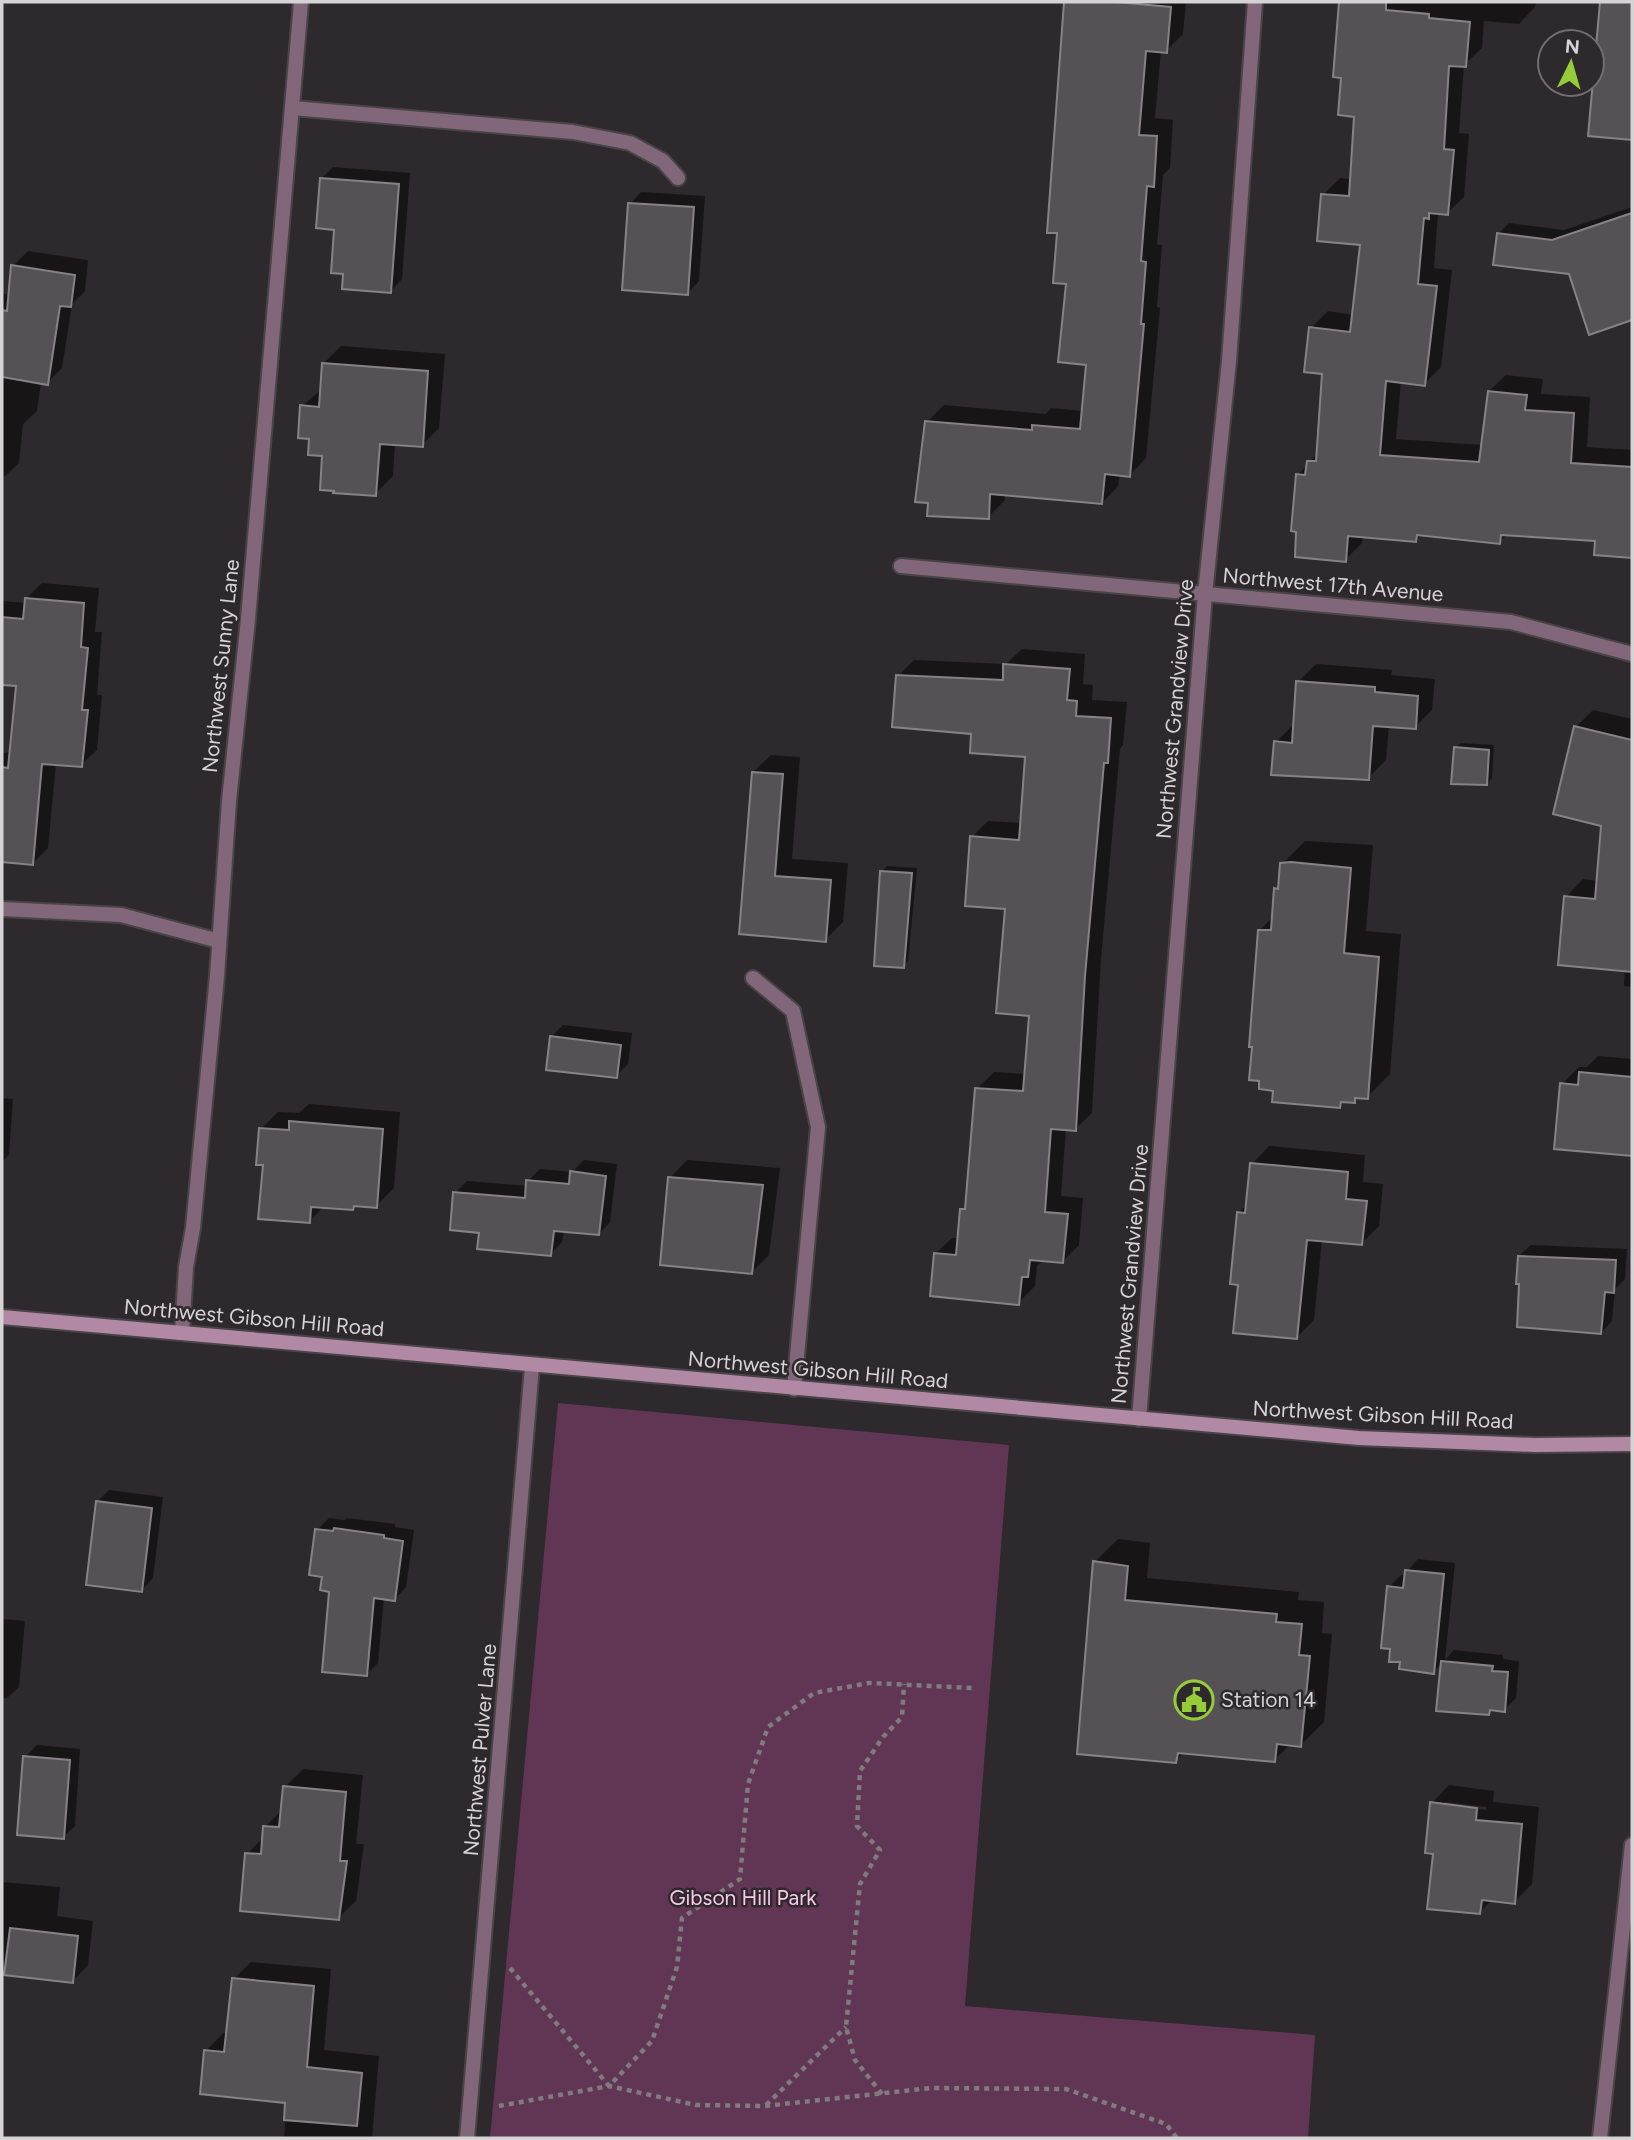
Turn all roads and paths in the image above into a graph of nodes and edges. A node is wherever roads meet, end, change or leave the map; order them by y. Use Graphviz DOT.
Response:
graph roads {
  1 [pos="301,2"];
  2 [pos="1255,2"];
  3 [pos="292,107"];
  4 [pos="678,178"];
  5 [pos="901,566"];
  6 [pos="1205,594"];
  7 [pos="1632,654"];
  8 [pos="2,909"];
  9 [pos="219,941"];
  10 [pos="753,978"];
  11 [pos="2,1317"];
  12 [pos="182,1333"];
  13 [pos="532,1366"];
  14 [pos="794,1389"];
  15 [pos="1139,1419"];
  16 [pos="1632,1444"];
  17 [pos="904,1684"];
  18 [pos="972,1688"];
  19 [pos="1632,1845"];
  20 [pos="484,1938"];
  21 [pos="846,2027"];
  22 [pos="609,2086"];
  23 [pos="882,2094"];
  24 [pos="470,2105"];
  25 [pos="765,2106"];
  26 [pos="467,2138"];
  27 [pos="1177,2138"];
  28 [pos="1600,2138"];
  1 -- 3 [label="street, Northwest Sunny Lane"];
  2 -- 6 [label="street, Northwest Grandview Drive"];
  3 -- 4 [label="street"];
  3 -- 9 [label="street, Northwest Sunny Lane"];
  5 -- 6 [label="street, Northwest 17th Avenue"];
  6 -- 7 [label="street, Northwest 17th Avenue"];
  6 -- 15 [label="street, Northwest Grandview Drive"];
  8 -- 9 [label="street"];
  9 -- 12 [label="street, Northwest Sunny Lane"];
  10 -- 14 [label="street"];
  11 -- 12 [label="main road, Northwest Gibson Hill Road"];
  12 -- 13 [label="main road, Northwest Gibson Hill Road"];
  13 -- 14 [label="main road, Northwest Gibson Hill Road"];
  13 -- 20 [label="street, Northwest Pulver Lane"];
  14 -- 15 [label="main road, Northwest Gibson Hill Road"];
  15 -- 16 [label="main road, Northwest Gibson Hill Road"];
  17 -- 18 [label="path"];
  17 -- 21 [label="path"];
  17 -- 22 [label="path"];
  19 -- 28 [label="street"];
  20 -- 22 [label="path"];
  20 -- 24 [label="street, Northwest Pulver Lane"];
  21 -- 23 [label="path"];
  21 -- 25 [label="path"];
  22 -- 24 [label="path"];
  22 -- 25 [label="path"];
  23 -- 25 [label="path"];
  23 -- 27 [label="path"];
  24 -- 26 [label="street, Northwest Pulver Lane"];
}
